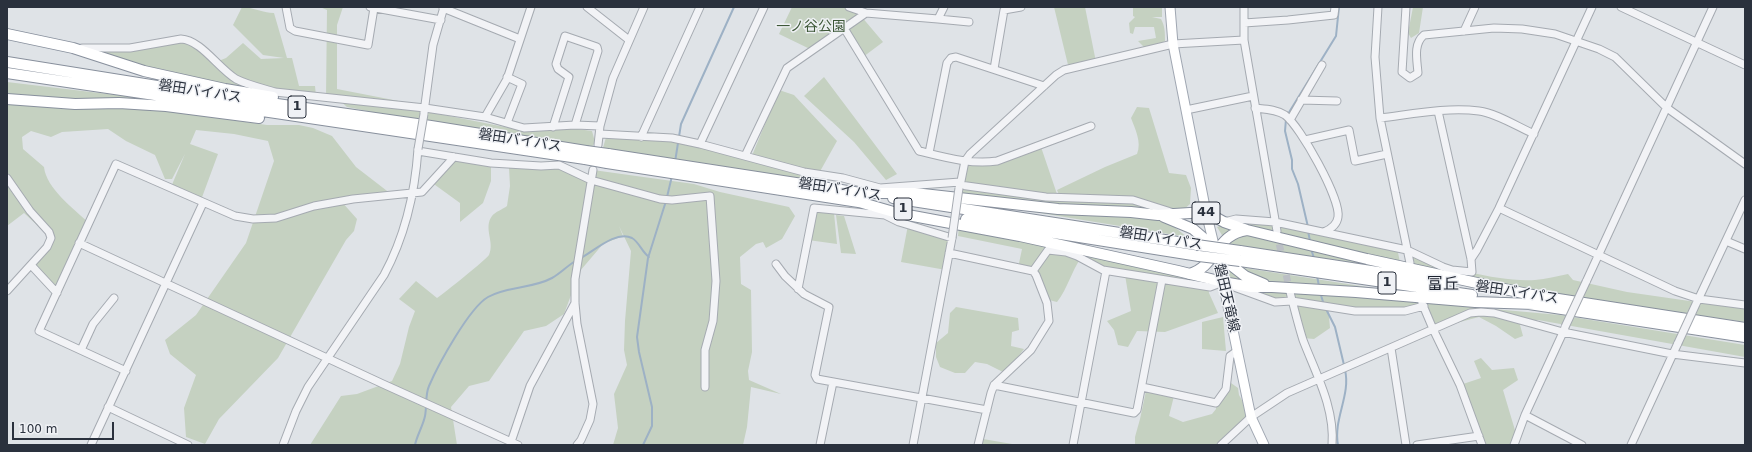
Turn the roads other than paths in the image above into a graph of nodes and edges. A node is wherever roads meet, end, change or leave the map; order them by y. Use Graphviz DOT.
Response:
graph roads {
  1 [pos="286,7"];
  2 [pos="372,7"];
  3 [pos="444,7"];
  4 [pos="531,7"];
  5 [pos="587,7"];
  6 [pos="644,7"];
  7 [pos="700,7"];
  8 [pos="764,7"];
  9 [pos="851,7"];
  10 [pos="944,7"];
  11 [pos="1021,7"];
  12 [pos="1170,7"];
  13 [pos="1244,7"];
  14 [pos="1335,7"];
  15 [pos="1378,7"];
  16 [pos="1406,7"];
  17 [pos="1474,7"];
  18 [pos="1592,7"];
  19 [pos="1621,7"];
  20 [pos="1713,7"];
  21 [pos="402,10"];
  22 [pos="866,13"];
  23 [pos="938,19"];
  24 [pos="441,20"];
  25 [pos="969,22"];
  26 [pos="1244,23"];
  27 [pos="844,28"];
  28 [pos="1464,31"];
  29 [pos="7,34"];
  30 [pos="520,39"];
  31 [pos="629,40"];
  32 [pos="1244,40"];
  33 [pos="1577,42"];
  34 [pos="1697,42"];
  35 [pos="1174,44"];
  36 [pos="73,48"];
  37 [pos="7,62"];
  38 [pos="1322,65"];
  39 [pos="1745,65"];
  40 [pos="994,69"];
  41 [pos="7,73"];
  42 [pos="507,77"];
  43 [pos="1044,86"];
  44 [pos="1253,96"];
  45 [pos="7,99"];
  46 [pos="1301,100"];
  47 [pos="1337,101"];
  48 [pos="1255,108"];
  49 [pos="1667,108"];
  50 [pos="1186,110"];
  51 [pos="424,111"];
  52 [pos="1438,111"];
  53 [pos="344,113"];
  54 [pos="485,117"];
  55 [pos="1288,118"];
  56 [pos="1380,118"];
  57 [pos="508,123"];
  58 [pos="345,124"];
  59 [pos="575,125"];
  60 [pos="1091,126"];
  61 [pos="553,127"];
  62 [pos="600,130"];
  63 [pos="1534,134"];
  64 [pos="641,137"];
  65 [pos="1305,140"];
  66 [pos="700,144"];
  67 [pos="598,145"];
  68 [pos="418,150"];
  69 [pos="929,153"];
  70 [pos="1388,154"];
  71 [pos="586,155"];
  72 [pos="745,156"];
  73 [pos="454,157"];
  74 [pos="966,161"];
  75 [pos="1745,164"];
  76 [pos="593,170"];
  77 [pos="7,178"];
  78 [pos="591,180"];
  79 [pos="960,185"];
  80 [pos="413,192"];
  81 [pos="860,197"];
  82 [pos="1745,200"];
  83 [pos="203,203"];
  84 [pos="1499,208"];
  85 [pos="1206,212"];
  86 [pos="1178,214"];
  87 [pos="1158,215"];
  88 [pos="1224,222"];
  89 [pos="1275,222"];
  90 [pos="1246,230"];
  91 [pos="1277,231"];
  92 [pos="1324,232"];
  93 [pos="952,238"];
  94 [pos="1726,241"];
  95 [pos="79,243"];
  96 [pos="1215,249"];
  97 [pos="1745,249"];
  98 [pos="1406,250"];
  99 [pos="949,253"];
  100 [pos="1598,255"];
  101 [pos="1240,256"];
  102 [pos="1471,259"];
  103 [pos="1410,263"];
  104 [pos="776,264"];
  105 [pos="31,265"];
  106 [pos="1033,271"];
  107 [pos="1106,271"];
  108 [pos="1189,274"];
  109 [pos="1162,280"];
  110 [pos="1223,282"];
  111 [pos="166,283"];
  112 [pos="1272,287"];
  113 [pos="798,289"];
  114 [pos="7,291"];
  115 [pos="57,292"];
  116 [pos="1290,292"];
  117 [pos="114,298"];
  118 [pos="1533,300"];
  119 [pos="1292,301"];
  120 [pos="1697,302"];
  121 [pos="575,303"];
  122 [pos="1745,305"];
  123 [pos="1745,328"];
  124 [pos="1433,329"];
  125 [pos="1564,329"];
  126 [pos="1745,337"];
  127 [pos="1391,348"];
  128 [pos="81,350"];
  129 [pos="1238,352"];
  130 [pos="1672,354"];
  131 [pos="328,358"];
  132 [pos="1745,363"];
  133 [pos="126,370"];
  134 [pos="1318,380"];
  135 [pos="833,382"];
  136 [pos="994,385"];
  137 [pos="704,387"];
  138 [pos="1142,387"];
  139 [pos="921,397"];
  140 [pos="1081,402"];
  141 [pos="108,407"];
  142 [pos="987,410"];
  143 [pos="1525,415"];
  144 [pos="1252,417"];
  145 [pos="1229,436"];
  146 [pos="1479,436"];
  147 [pos="511,442"];
  148 [pos="1448,443"];
  149 [pos="91,445"];
  150 [pos="188,445"];
  151 [pos="283,445"];
  152 [pos="518,445"];
  153 [pos="577,445"];
  154 [pos="820,445"];
  155 [pos="913,445"];
  156 [pos="978,445"];
  157 [pos="1073,445"];
  158 [pos="1221,445"];
  159 [pos="1230,445"];
  160 [pos="1264,445"];
  161 [pos="1332,445"];
  162 [pos="1406,445"];
  163 [pos="1417,445"];
  164 [pos="1482,445"];
  165 [pos="1514,445"];
  166 [pos="1582,445"];
  167 [pos="1631,445"];
  1 -- 2 [label="street"];
  2 -- 21 [label="street"];
  3 -- 24 [label="street"];
  3 -- 30 [label="street"];
  4 -- 30 [label="street"];
  5 -- 31 [label="street"];
  6 -- 31 [label="street"];
  7 -- 64 [label="street"];
  8 -- 66 [label="street"];
  9 -- 22 [label="street"];
  10 -- 23 [label="street"];
  11 -- 40 [label="street"];
  12 -- 35 [label="main road, 磐田天竜線 / 44"];
  13 -- 26 [label="street"];
  14 -- 26 [label="street"];
  15 -- 56 [label="street"];
  16 -- 28 [label="street"];
  17 -- 28 [label="street"];
  18 -- 33 [label="street"];
  19 -- 34 [label="street"];
  20 -- 34 [label="street"];
  21 -- 24 [label="street"];
  22 -- 23 [label="street"];
  22 -- 27 [label="street"];
  23 -- 25 [label="street"];
  24 -- 51 [label="street"];
  26 -- 32 [label="street"];
  27 -- 69 [label="street"];
  27 -- 72 [label="street"];
  28 -- 33 [label="street"];
  29 -- 36 [label="highway"];
  30 -- 42 [label="street"];
  31 -- 62 [label="street"];
  32 -- 35 [label="street"];
  32 -- 44 [label="street"];
  33 -- 49 [label="street"];
  33 -- 63 [label="street"];
  34 -- 39 [label="street"];
  34 -- 49 [label="street"];
  35 -- 43 [label="street"];
  35 -- 50 [label="main road, 磐田天竜線 / 44"];
  36 -- 51 [label="street"];
  36 -- 53 [label="highway"];
  37 -- 53 [label="highway, 磐田バイパス / 1"];
  38 -- 46 [label="street"];
  40 -- 43 [label="street"];
  40 -- 69 [label="street"];
  41 -- 58 [label="highway, 磐田バイパス / 1"];
  42 -- 54 [label="street"];
  42 -- 57 [label="street"];
  43 -- 74 [label="street"];
  44 -- 48 [label="street"];
  44 -- 50 [label="street"];
  45 -- 58 [label="highway"];
  46 -- 47 [label="street"];
  46 -- 55 [label="street"];
  48 -- 55 [label="street"];
  48 -- 89 [label="street"];
  49 -- 75 [label="street"];
  49 -- 100 [label="street"];
  50 -- 85 [label="main road, 磐田天竜線 / 44"];
  51 -- 54 [label="street"];
  51 -- 68 [label="street, bridge"];
  52 -- 56 [label="street"];
  52 -- 63 [label="street"];
  52 -- 102 [label="street"];
  53 -- 71 [label="highway, 磐田バイパス / 1"];
  54 -- 57 [label="street"];
  55 -- 65 [label="street"];
  56 -- 70 [label="street"];
  57 -- 61 [label="street"];
  58 -- 71 [label="highway, 磐田バイパス / 1"];
  59 -- 61 [label="street"];
  59 -- 61 [label="street"];
  59 -- 62 [label="street"];
  60 -- 74 [label="street"];
  62 -- 64 [label="street"];
  62 -- 67 [label="street"];
  63 -- 84 [label="street"];
  64 -- 66 [label="street"];
  65 -- 70 [label="street"];
  65 -- 92 [label="street"];
  66 -- 72 [label="street"];
  68 -- 73 [label="street"];
  68 -- 80 [label="street"];
  69 -- 74 [label="street"];
  70 -- 98 [label="street"];
  71 -- 81 [label="highway, 磐田バイパス / 1, bridge"];
  72 -- 79 [label="street"];
  73 -- 78 [label="street"];
  73 -- 80 [label="street"];
  74 -- 79 [label="street"];
  76 -- 78 [label="street"];
  77 -- 105 [label="street"];
  78 -- 121 [label="street"];
  78 -- 137 [label="street"];
  79 -- 86 [label="street"];
  79 -- 93 [label="street, bridge"];
  80 -- 83 [label="street"];
  80 -- 131 [label="street"];
  81 -- 87 [label="highway"];
  81 -- 101 [label="highway, 磐田バイパス / 1, bridge"];
  81 -- 101 [label="highway, 磐田バイパス / 1, bridge"];
  81 -- 108 [label="highway, 1"];
  82 -- 94 [label="street"];
  83 -- 95 [label="street"];
  83 -- 111 [label="street"];
  84 -- 100 [label="street"];
  84 -- 102 [label="street"];
  85 -- 86 [label="highway"];
  85 -- 88 [label="highway"];
  85 -- 96 [label="main road, 磐田天竜線 / 44"];
  86 -- 87 [label="highway"];
  87 -- 96 [label="highway"];
  88 -- 89 [label="street"];
  88 -- 90 [label="highway"];
  89 -- 91 [label="street"];
  89 -- 92 [label="street"];
  90 -- 96 [label="highway"];
  90 -- 118 [label="highway"];
  92 -- 98 [label="street"];
  93 -- 99 [label="street"];
  93 -- 113 [label="street"];
  94 -- 97 [label="street"];
  94 -- 120 [label="street"];
  95 -- 111 [label="street"];
  95 -- 115 [label="street"];
  96 -- 108 [label="highway"];
  96 -- 110 [label="main road, 磐田天竜線 / 44"];
  96 -- 112 [label="highway"];
  98 -- 102 [label="street"];
  98 -- 103 [label="street"];
  99 -- 106 [label="street"];
  99 -- 139 [label="street"];
  100 -- 120 [label="street"];
  100 -- 125 [label="street, bridge"];
  101 -- 118 [label="highway, 磐田バイパス / 1"];
  104 -- 113 [label="street"];
  105 -- 114 [label="street"];
  105 -- 115 [label="street"];
  106 -- 107 [label="street"];
  106 -- 136 [label="street"];
  107 -- 109 [label="street"];
  107 -- 140 [label="street"];
  108 -- 110 [label="highway, 1"];
  109 -- 110 [label="street"];
  109 -- 138 [label="street"];
  110 -- 112 [label="highway, 1"];
  110 -- 119 [label="street"];
  110 -- 129 [label="main road, 磐田天竜線 / 44"];
  111 -- 131 [label="street"];
  111 -- 133 [label="street"];
  112 -- 118 [label="highway, 1"];
  113 -- 135 [label="street"];
  115 -- 128 [label="street"];
  116 -- 119 [label="street"];
  117 -- 128 [label="street"];
  118 -- 123 [label="highway, 磐田バイパス / 1"];
  118 -- 126 [label="highway, 磐田バイパス / 1"];
  119 -- 124 [label="street"];
  119 -- 134 [label="street"];
  120 -- 122 [label="street"];
  120 -- 130 [label="street, bridge"];
  121 -- 147 [label="street"];
  121 -- 153 [label="street"];
  124 -- 125 [label="street"];
  124 -- 127 [label="street"];
  124 -- 146 [label="street"];
  125 -- 130 [label="street"];
  125 -- 143 [label="street"];
  127 -- 134 [label="street"];
  127 -- 162 [label="street"];
  128 -- 133 [label="street"];
  129 -- 138 [label="street"];
  129 -- 144 [label="main road, 磐田天竜線 / 44"];
  130 -- 132 [label="street"];
  130 -- 167 [label="street"];
  131 -- 147 [label="street"];
  131 -- 151 [label="street"];
  133 -- 141 [label="street"];
  134 -- 144 [label="street"];
  134 -- 161 [label="street"];
  135 -- 139 [label="street"];
  135 -- 154 [label="street"];
  136 -- 140 [label="street"];
  136 -- 142 [label="street"];
  138 -- 140 [label="street"];
  139 -- 142 [label="street"];
  139 -- 155 [label="street"];
  140 -- 157 [label="street"];
  141 -- 149 [label="street"];
  141 -- 150 [label="street"];
  142 -- 156 [label="street"];
  143 -- 165 [label="street"];
  143 -- 166 [label="street"];
  144 -- 145 [label="street"];
  144 -- 160 [label="main road, 磐田天竜線 / 44"];
  145 -- 158 [label="street"];
  145 -- 159 [label="street"];
  146 -- 148 [label="street"];
  146 -- 164 [label="street"];
  147 -- 152 [label="street"];
  148 -- 163 [label="street"];
}
